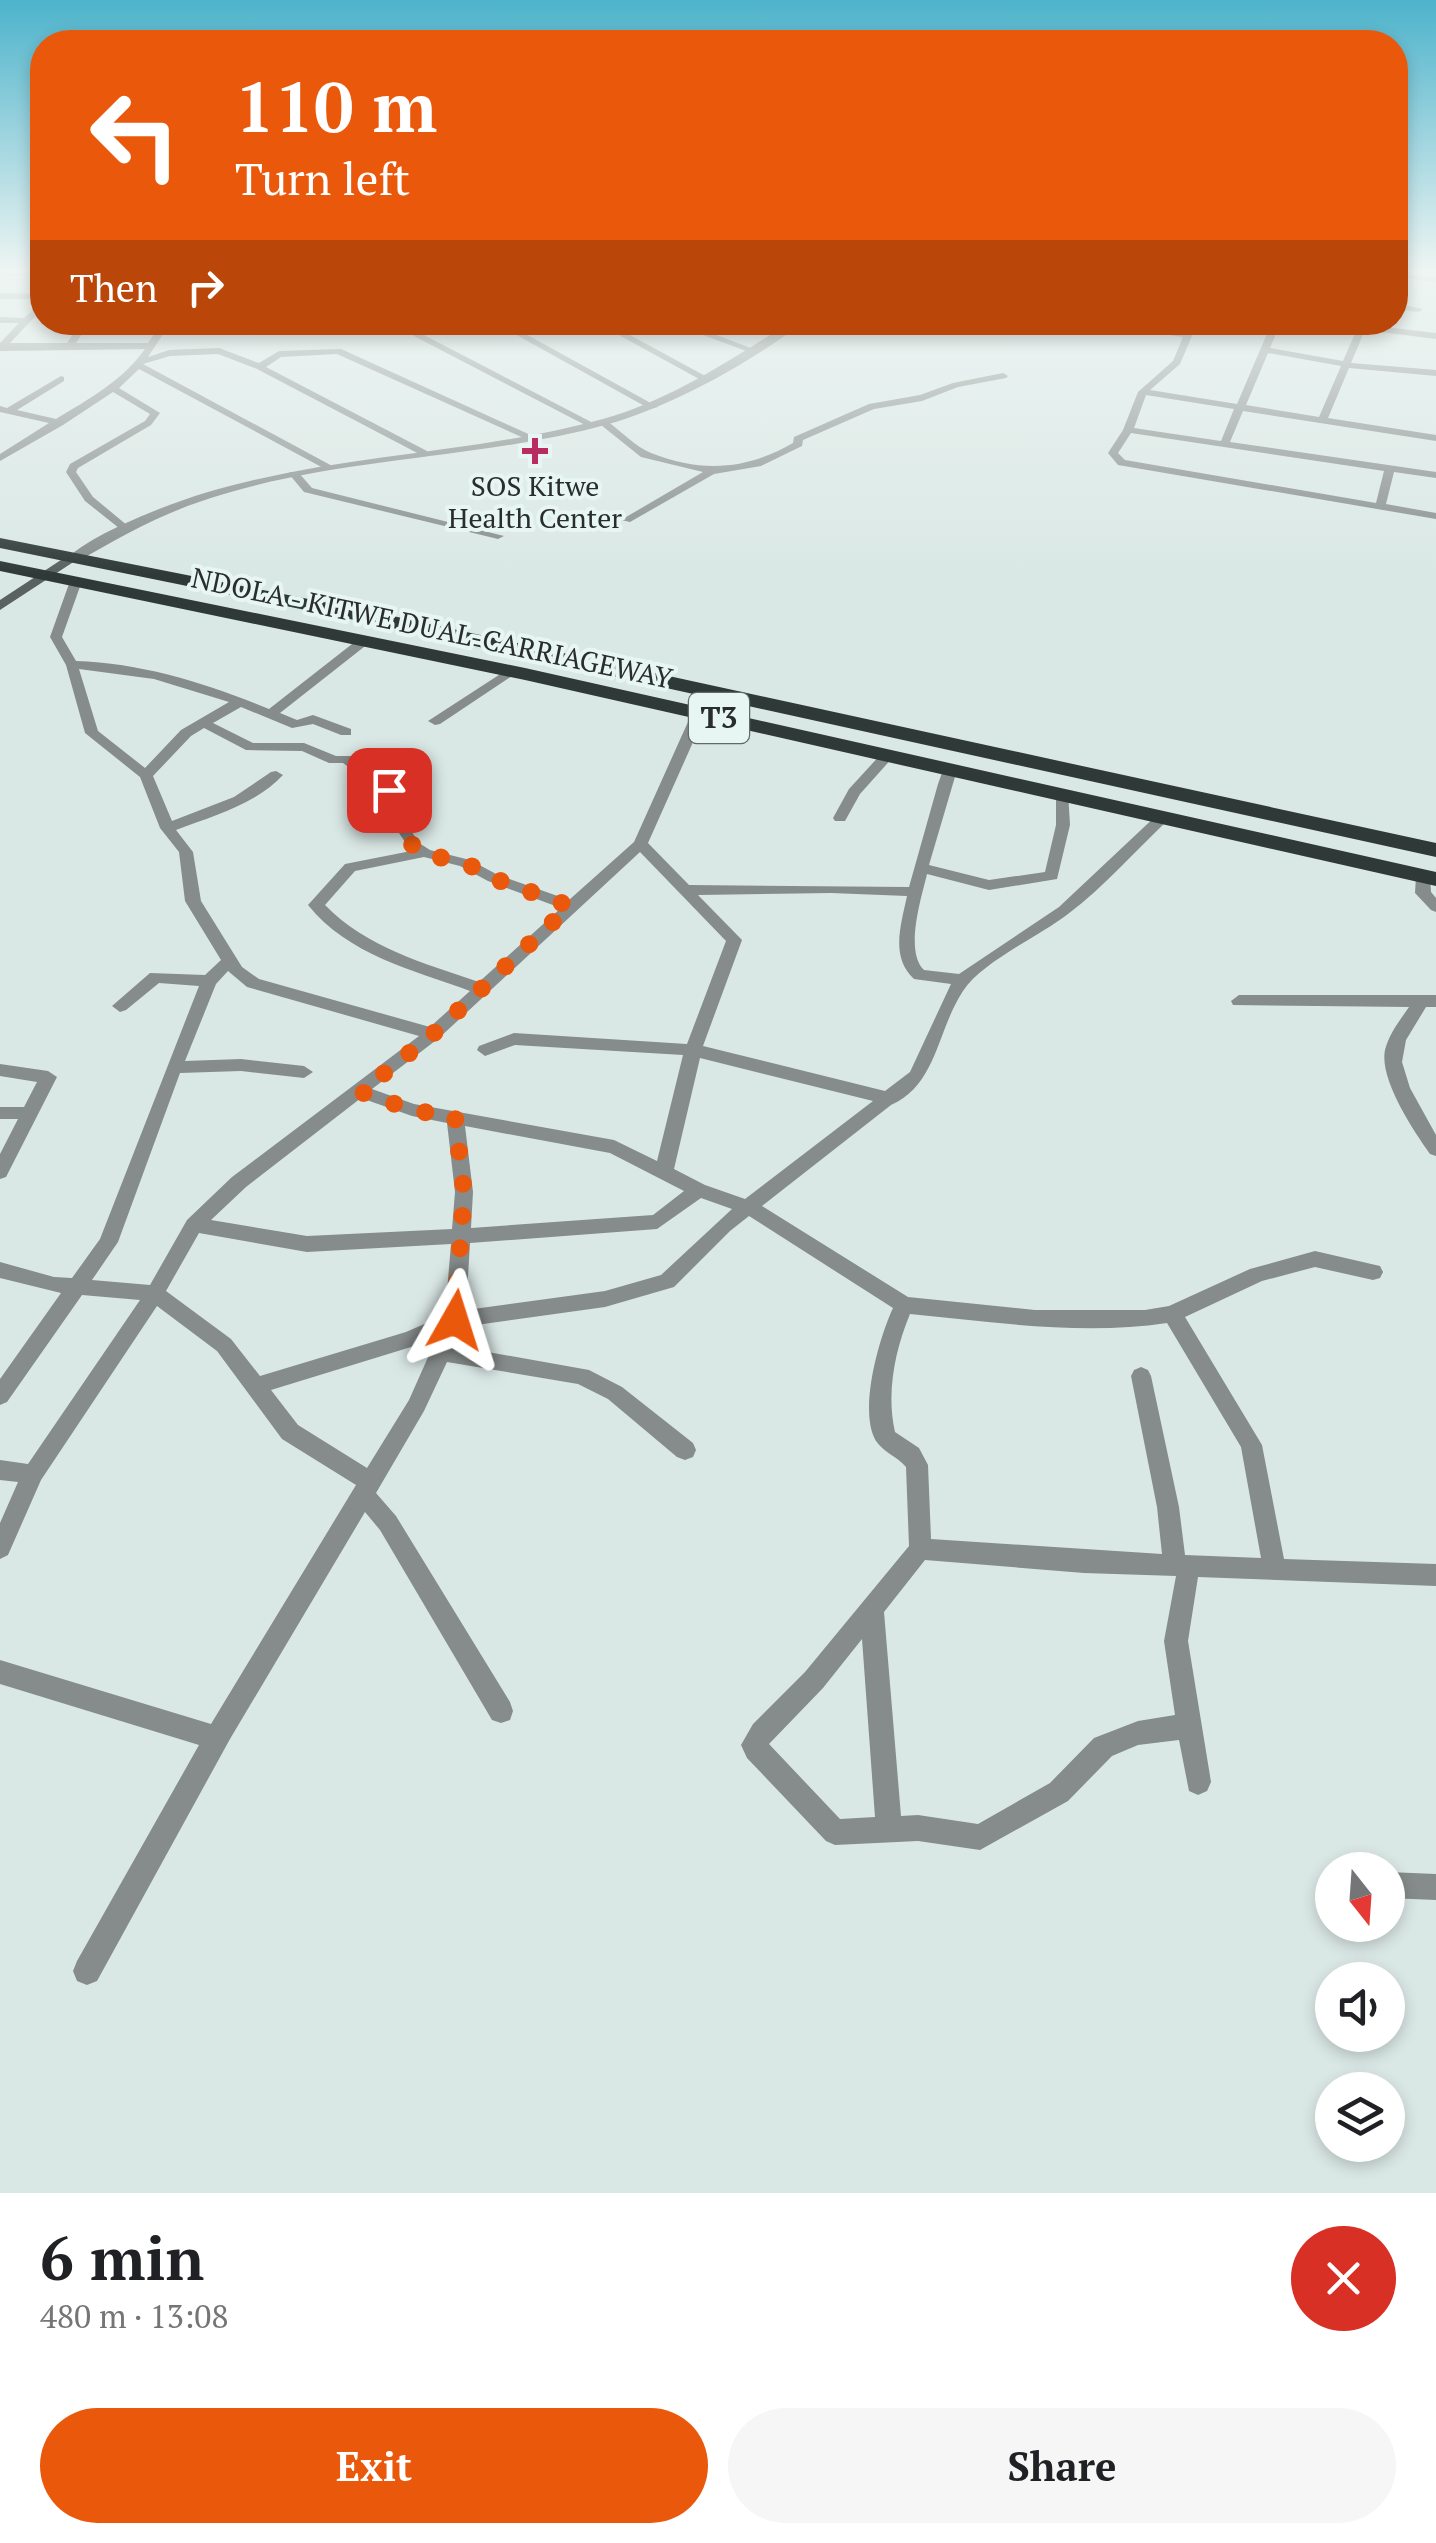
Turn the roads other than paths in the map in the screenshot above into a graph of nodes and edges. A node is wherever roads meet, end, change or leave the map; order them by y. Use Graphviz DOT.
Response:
graph roads {
  1 [pos="131,370"];
  2 [pos="152,370"];
  3 [pos="266,370"];
  4 [pos="383,370"];
  5 [pos="487,370"];
  6 [pos="586,370"];
  7 [pos="690,370"];
  8 [pos="717,370"];
  9 [pos="1168,370"];
  10 [pos="1255,370"];
  11 [pos="1345,370"];
  12 [pos="1407,370"];
  13 [pos="1436,373"];
  14 [pos="1003,376"];
  15 [pos="704,378"];
  16 [pos="61,379"];
  17 [pos="112,388"];
  18 [pos="1143,392"];
  19 [pos="653,407"];
  20 [pos="1240,409"];
  21 [pos="4,410"];
  22 [pos="1322,420"];
  23 [pos="60,423"];
  24 [pos="598,424"];
  25 [pos="1128,430"];
  26 [pos="530,436"];
  27 [pos="1436,438"];
  28 [pos="0,444"];
  29 [pos="1224,444"];
  30 [pos="18,448"];
  31 [pos="423,453"];
  32 [pos="0,458"];
  33 [pos="331,468"];
  34 [pos="1390,468"];
  35 [pos="712,472"];
  36 [pos="294,474"];
  37 [pos="1436,475"];
  38 [pos="1380,507"];
  39 [pos="1436,516"];
  40 [pos="626,520"];
  41 [pos="123,526"];
  42 [pos="498,536"];
  43 [pos="0,544"];
  44 [pos="44,552"];
  45 [pos="99,553"];
  46 [pos="72,559"];
  47 [pos="0,566"];
  48 [pos="44,576"];
  49 [pos="76,581"];
  50 [pos="0,606"];
  51 [pos="365,640"];
  52 [pos="72,665"];
  53 [pos="511,671"];
  54 [pos="238,702"];
  55 [pos="272,713"];
  56 [pos="699,713"];
  57 [pos="435,721"];
  58 [pos="204,724"];
  59 [pos="346,732"];
  60 [pos="888,756"];
  61 [pos="950,770"];
  62 [pos="146,775"];
  63 [pos="276,775"];
  64 [pos="1063,794"];
  65 [pos="1164,816"];
  66 [pos="840,818"];
  67 [pos="167,828"];
  68 [pos="640,844"];
  69 [pos="1436,850"];
  70 [pos="425,854"];
  71 [pos="923,868"];
  72 [pos="1429,878"];
  73 [pos="686,890"];
  74 [pos="918,892"];
  75 [pos="570,906"];
  76 [pos="1436,907"];
  77 [pos="230,960"];
  78 [pos="963,980"];
  79 [pos="209,981"];
  80 [pos="482,989"];
  81 [pos="1239,1001"];
  82 [pos="1428,1002"];
  83 [pos="120,1006"];
  84 [pos="433,1034"];
  85 [pos="485,1050"];
  86 [pos="692,1050"];
  87 [pos="174,1067"];
  88 [pos="0,1070"];
  89 [pos="304,1072"];
  90 [pos="361,1092"];
  91 [pos="891,1099"];
  92 [pos="0,1112"];
  93 [pos="30,1113"];
  94 [pos="455,1117"];
  95 [pos="1436,1149"];
  96 [pos="0,1172"];
  97 [pos="664,1172"];
  98 [pos="698,1190"];
  99 [pos="748,1207"];
  100 [pos="194,1225"];
  101 [pos="463,1234"];
  102 [pos="0,1270"];
  103 [pos="1373,1272"];
  104 [pos="78,1286"];
  105 [pos="155,1293"];
  106 [pos="904,1305"];
  107 [pos="1172,1314"];
  108 [pos="455,1320"];
  109 [pos="440,1352"];
  110 [pos="1141,1376"];
  111 [pos="256,1386"];
  112 [pos="0,1396"];
  113 [pos="685,1450"];
  114 [pos="0,1470"];
  115 [pos="34,1474"];
  116 [pos="365,1487"];
  117 [pos="0,1548"];
  118 [pos="920,1549"];
  119 [pos="1182,1565"];
  120 [pos="1274,1568"];
  121 [pos="1436,1575"];
  122 [pos="872,1610"];
  123 [pos="0,1672"];
  124 [pos="501,1711"];
  125 [pos="1187,1726"];
  126 [pos="216,1738"];
  127 [pos="1198,1782"];
  128 [pos="889,1829"];
  129 [pos="1405,1886"];
  130 [pos="1436,1887"];
  131 [pos="87,1971"];
  1 -- 17 [label="street"];
  2 -- 33 [label="street"];
  3 -- 31 [label="street"];
  4 -- 26 [label="street"];
  5 -- 24 [label="street"];
  6 -- 19 [label="street"];
  7 -- 15 [label="street"];
  8 -- 15 [label="street"];
  9 -- 18 [label="street"];
  10 -- 20 [label="street"];
  11 -- 22 [label="street"];
  12 -- 13 [label="street"];
  14 -- 35 [label="street"];
  15 -- 19 [label="street"];
  16 -- 21 [label="street"];
  17 -- 23 [label="street"];
  17 -- 41 [label="street"];
  18 -- 20 [label="street"];
  18 -- 25 [label="street"];
  19 -- 24 [label="street"];
  20 -- 22 [label="street"];
  20 -- 29 [label="street"];
  21 -- 23 [label="street"];
  22 -- 27 [label="street"];
  23 -- 30 [label="street"];
  24 -- 26 [label="street"];
  24 -- 35 [label="street"];
  25 -- 29 [label="street"];
  25 -- 38 [label="street"];
  26 -- 31 [label="street"];
  28 -- 30 [label="street"];
  29 -- 34 [label="street"];
  30 -- 32 [label="street"];
  31 -- 33 [label="street"];
  33 -- 36 [label="street"];
  34 -- 37 [label="street"];
  34 -- 38 [label="street"];
  35 -- 40 [label="street"];
  36 -- 41 [label="street"];
  36 -- 42 [label="street"];
  38 -- 39 [label="street"];
  41 -- 45 [label="street"];
  43 -- 44 [label="highway, NDOLA - KITWE DUAL-CARRIAGEWAY / T3"];
  44 -- 45 [label="highway"];
  44 -- 46 [label="highway, NDOLA - KITWE DUAL-CARRIAGEWAY / T3"];
  45 -- 46 [label="highway, NDOLA - KITWE DUAL-CARRIAGEWAY / T3"];
  45 -- 69 [label="highway, NDOLA - KITWE DUAL-CARRIAGEWAY / T3"];
  46 -- 48 [label="main road"];
  47 -- 48 [label="highway, NDOLA - KITWE DUAL-CARRIAGEWAY / T3"];
  48 -- 49 [label="highway, NDOLA - KITWE DUAL-CARRIAGEWAY / T3"];
  48 -- 50 [label="main road"];
  49 -- 51 [label="highway, NDOLA - KITWE DUAL-CARRIAGEWAY / T3"];
  49 -- 52 [label="street"];
  51 -- 53 [label="highway, NDOLA - KITWE DUAL-CARRIAGEWAY / T3"];
  51 -- 55 [label="street"];
  52 -- 54 [label="street"];
  52 -- 62 [label="street"];
  53 -- 56 [label="highway, NDOLA - KITWE DUAL-CARRIAGEWAY / T3"];
  53 -- 57 [label="street"];
  54 -- 55 [label="street"];
  54 -- 58 [label="street"];
  55 -- 59 [label="street"];
  56 -- 60 [label="highway, NDOLA - KITWE DUAL-CARRIAGEWAY / T3"];
  56 -- 68 [label="street"];
  58 -- 62 [label="street"];
  58 -- 70 [label="street"];
  60 -- 61 [label="highway, NDOLA - KITWE DUAL-CARRIAGEWAY / T3"];
  60 -- 66 [label="street"];
  61 -- 64 [label="highway, NDOLA - KITWE DUAL-CARRIAGEWAY / T3"];
  61 -- 71 [label="street"];
  62 -- 67 [label="street"];
  63 -- 67 [label="street"];
  64 -- 65 [label="highway, NDOLA - KITWE DUAL-CARRIAGEWAY / T3"];
  64 -- 71 [label="street"];
  65 -- 72 [label="highway, NDOLA - KITWE DUAL-CARRIAGEWAY / T3"];
  65 -- 78 [label="street"];
  67 -- 77 [label="street"];
  68 -- 73 [label="street"];
  68 -- 75 [label="street"];
  70 -- 75 [label="street"];
  70 -- 80 [label="street"];
  71 -- 74 [label="street"];
  72 -- 76 [label="street"];
  73 -- 74 [label="street"];
  73 -- 86 [label="street"];
  74 -- 78 [label="street"];
  75 -- 80 [label="street"];
  77 -- 79 [label="street"];
  77 -- 84 [label="street"];
  78 -- 91 [label="street"];
  79 -- 83 [label="street"];
  79 -- 87 [label="street"];
  80 -- 84 [label="street"];
  81 -- 82 [label="street"];
  82 -- 95 [label="street"];
  84 -- 90 [label="street"];
  85 -- 86 [label="street"];
  86 -- 91 [label="street"];
  86 -- 97 [label="street"];
  87 -- 89 [label="street"];
  87 -- 104 [label="street"];
  88 -- 93 [label="street"];
  90 -- 94 [label="street"];
  90 -- 100 [label="street"];
  91 -- 99 [label="street"];
  92 -- 93 [label="street"];
  93 -- 96 [label="street"];
  94 -- 97 [label="street"];
  94 -- 101 [label="street"];
  97 -- 98 [label="street"];
  98 -- 99 [label="street"];
  98 -- 101 [label="street"];
  99 -- 106 [label="street"];
  99 -- 108 [label="street"];
  100 -- 101 [label="street"];
  100 -- 105 [label="street"];
  101 -- 108 [label="street"];
  102 -- 104 [label="street"];
  103 -- 107 [label="street"];
  104 -- 105 [label="street"];
  104 -- 112 [label="street"];
  105 -- 111 [label="street"];
  105 -- 115 [label="street"];
  106 -- 107 [label="street"];
  106 -- 118 [label="street"];
  107 -- 120 [label="street"];
  108 -- 109 [label="street"];
  108 -- 111 [label="street"];
  109 -- 113 [label="street"];
  109 -- 116 [label="street"];
  110 -- 119 [label="street"];
  111 -- 116 [label="street"];
  114 -- 115 [label="street"];
  115 -- 117 [label="street"];
  116 -- 124 [label="street"];
  116 -- 126 [label="street"];
  118 -- 119 [label="street"];
  118 -- 122 [label="street"];
  119 -- 120 [label="street"];
  119 -- 125 [label="street"];
  120 -- 121 [label="street"];
  122 -- 128 [label="street"];
  122 -- 128 [label="street"];
  123 -- 126 [label="street"];
  125 -- 127 [label="street"];
  125 -- 128 [label="street"];
  126 -- 131 [label="street"];
  129 -- 130 [label="street"];
}
